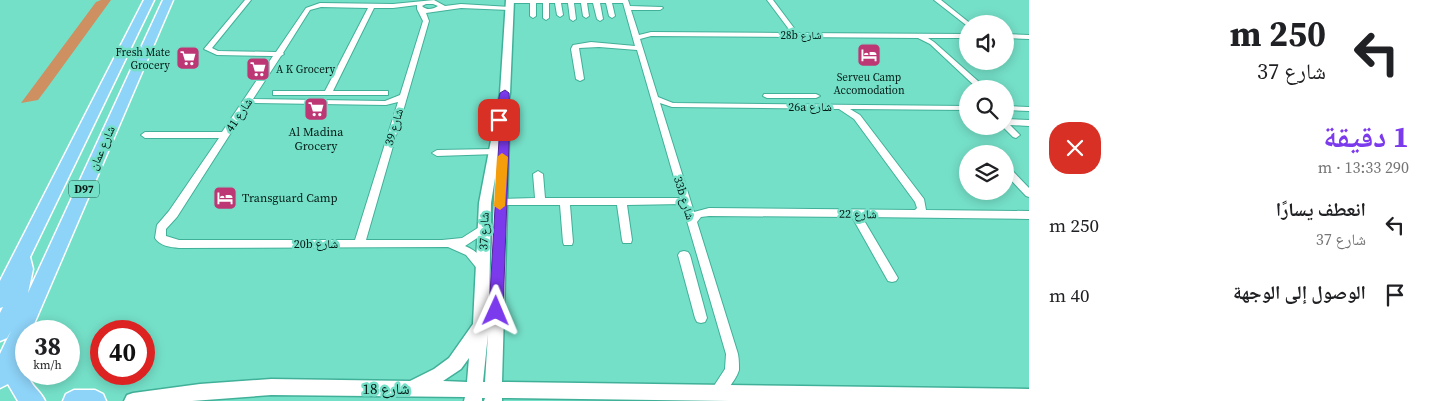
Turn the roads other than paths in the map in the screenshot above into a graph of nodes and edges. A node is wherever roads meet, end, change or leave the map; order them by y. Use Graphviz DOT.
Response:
graph roads {
  1 [pos="149,0"];
  2 [pos="168,0"];
  3 [pos="248,0"];
  4 [pos="569,0"];
  5 [pos="581,0"];
  6 [pos="770,0"];
  7 [pos="937,0"];
  8 [pos="533,1"];
  9 [pos="546,1"];
  10 [pos="558,1"];
  11 [pos="596,1"];
  12 [pos="609,1"];
  13 [pos="626,3"];
  14 [pos="438,4"];
  15 [pos="510,4"];
  16 [pos="372,6"];
  17 [pos="422,7"];
  18 [pos="660,8"];
  19 [pos="560,15"];
  20 [pos="533,16"];
  21 [pos="586,16"];
  22 [pos="612,16"];
  23 [pos="959,17"];
  24 [pos="546,18"];
  25 [pos="573,19"];
  26 [pos="600,19"];
  27 [pos="788,35"];
  28 [pos="914,36"];
  29 [pos="959,36"];
  30 [pos="1014,36"];
  31 [pos="1029,37"];
  32 [pos="638,43"];
  33 [pos="280,54"];
  34 [pos="580,79"];
  35 [pos="973,80"];
  36 [pos="328,93"];
  37 [pos="339,93"];
  38 [pos="385,93"];
  39 [pos="505,93"];
  40 [pos="277,96"];
  41 [pos="767,96"];
  42 [pos="789,96"];
  43 [pos="816,96"];
  44 [pos="403,97"];
  45 [pos="654,98"];
  46 [pos="248,101"];
  47 [pos="333,102"];
  48 [pos="796,107"];
  49 [pos="838,107"];
  50 [pos="959,108"];
  51 [pos="1014,108"];
  52 [pos="1029,109"];
  53 [pos="1029,123"];
  54 [pos="1014,124"];
  55 [pos="145,135"];
  56 [pos="226,135"];
  57 [pos="494,152"];
  58 [pos="437,153"];
  59 [pos="538,174"];
  60 [pos="1014,178"];
  61 [pos="1029,194"];
  62 [pos="685,201"];
  63 [pos="500,202"];
  64 [pos="540,202"];
  65 [pos="565,202"];
  66 [pos="621,202"];
  67 [pos="856,214"];
  68 [pos="918,214"];
  69 [pos="1029,215"];
  70 [pos="691,222"];
  71 [pos="484,228"];
  72 [pos="627,240"];
  73 [pos="568,242"];
  74 [pos="190,243"];
  75 [pos="359,244"];
  76 [pos="442,244"];
  77 [pos="22,255"];
  78 [pos="684,255"];
  79 [pos="483,268"];
  80 [pos="892,278"];
  81 [pos="692,284"];
  82 [pos="710,284"];
  83 [pos="0,300"];
  84 [pos="701,318"];
  85 [pos="481,323"];
  86 [pos="9,334"];
  87 [pos="0,378"];
  88 [pos="409,388"];
  89 [pos="717,392"];
  90 [pos="474,395"];
  91 [pos="493,395"];
  92 [pos="1029,396"];
  93 [pos="34,401"];
  94 [pos="74,401"];
  95 [pos="95,401"];
  96 [pos="133,401"];
  1 -- 77 [label="main road, شارع عمان / D97"];
  2 -- 86 [label="main road, شارع عمان / D97"];
  3 -- 33 [label="street"];
  4 -- 5 [label="street"];
  4 -- 10 [label="street"];
  4 -- 25 [label="street"];
  5 -- 11 [label="street"];
  5 -- 21 [label="street"];
  6 -- 27 [label="street"];
  7 -- 23 [label="street"];
  8 -- 9 [label="street"];
  8 -- 15 [label="street"];
  8 -- 20 [label="street"];
  9 -- 10 [label="street"];
  9 -- 24 [label="street"];
  10 -- 19 [label="street"];
  11 -- 12 [label="street"];
  11 -- 26 [label="street"];
  12 -- 13 [label="street"];
  12 -- 22 [label="street"];
  13 -- 18 [label="street"];
  13 -- 32 [label="street, 33b شارع"];
  14 -- 15 [label="street"];
  14 -- 17 [label="street"];
  15 -- 39 [label="street, شارع 37"];
  16 -- 17 [label="street"];
  16 -- 33 [label="street, شارع 41"];
  16 -- 36 [label="street"];
  17 -- 44 [label="street, شارع 39"];
  27 -- 28 [label="street, 28b شارع"];
  27 -- 32 [label="street, 28b شارع"];
  28 -- 29 [label="street, 28b شارع"];
  28 -- 35 [label="street"];
  30 -- 31 [label="street"];
  32 -- 34 [label="street, 28b شارع"];
  32 -- 45 [label="street, 33b شارع"];
  33 -- 46 [label="street, شارع 41"];
  36 -- 37 [label="street"];
  36 -- 40 [label="street"];
  37 -- 38 [label="street"];
  37 -- 47 [label="street"];
  39 -- 57 [label="street, شارع 37"];
  39 -- 63 [label="street, شارع 37"];
  40 -- 46 [label="street"];
  40 -- 47 [label="street"];
  41 -- 42 [label="street"];
  42 -- 43 [label="street"];
  42 -- 48 [label="street"];
  44 -- 47 [label="street"];
  44 -- 75 [label="street, شارع 39"];
  45 -- 48 [label="street, 26a شارع"];
  45 -- 62 [label="street, 33b شارع"];
  46 -- 56 [label="street, شارع 41"];
  48 -- 49 [label="street, 26a شارع"];
  49 -- 50 [label="street, 26a شارع"];
  49 -- 68 [label="street"];
  51 -- 52 [label="street"];
  53 -- 54 [label="street"];
  55 -- 56 [label="street"];
  56 -- 74 [label="street, شارع 41"];
  57 -- 58 [label="street"];
  57 -- 71 [label="street, شارع 37"];
  59 -- 64 [label="street"];
  60 -- 61 [label="street"];
  62 -- 66 [label="street"];
  62 -- 70 [label="street, 33b شارع"];
  63 -- 64 [label="street"];
  63 -- 91 [label="street, شارع 37"];
  64 -- 65 [label="street"];
  65 -- 66 [label="street"];
  65 -- 73 [label="street"];
  66 -- 72 [label="street"];
  67 -- 68 [label="street, شارع 22"];
  67 -- 70 [label="street, شارع 22"];
  67 -- 80 [label="street"];
  68 -- 69 [label="street, شارع 22"];
  70 -- 82 [label="street, 33b شارع"];
  71 -- 76 [label="street, 20b شارع"];
  71 -- 79 [label="street, شارع 37"];
  74 -- 75 [label="street, 20b شارع"];
  75 -- 76 [label="street, 20b شارع"];
  76 -- 79 [label="street, 20b شارع"];
  77 -- 83 [label="main road, شارع عمان / D97"];
  77 -- 86 [label="main road"];
  78 -- 81 [label="street"];
  79 -- 85 [label="street, شارع 37"];
  81 -- 82 [label="street"];
  81 -- 84 [label="street"];
  82 -- 89 [label="street, 33b شارع"];
  85 -- 88 [label="street"];
  85 -- 90 [label="street, شارع 37"];
  86 -- 87 [label="main road, شارع عمان / D97"];
  86 -- 93 [label="main road"];
  88 -- 90 [label="street, شارع 18"];
  88 -- 96 [label="street, شارع 18"];
  89 -- 91 [label="street, شارع 18"];
  89 -- 92 [label="street, شارع 18"];
  90 -- 91 [label="street, شارع 18"];
  94 -- 95 [label="main road"];
}
